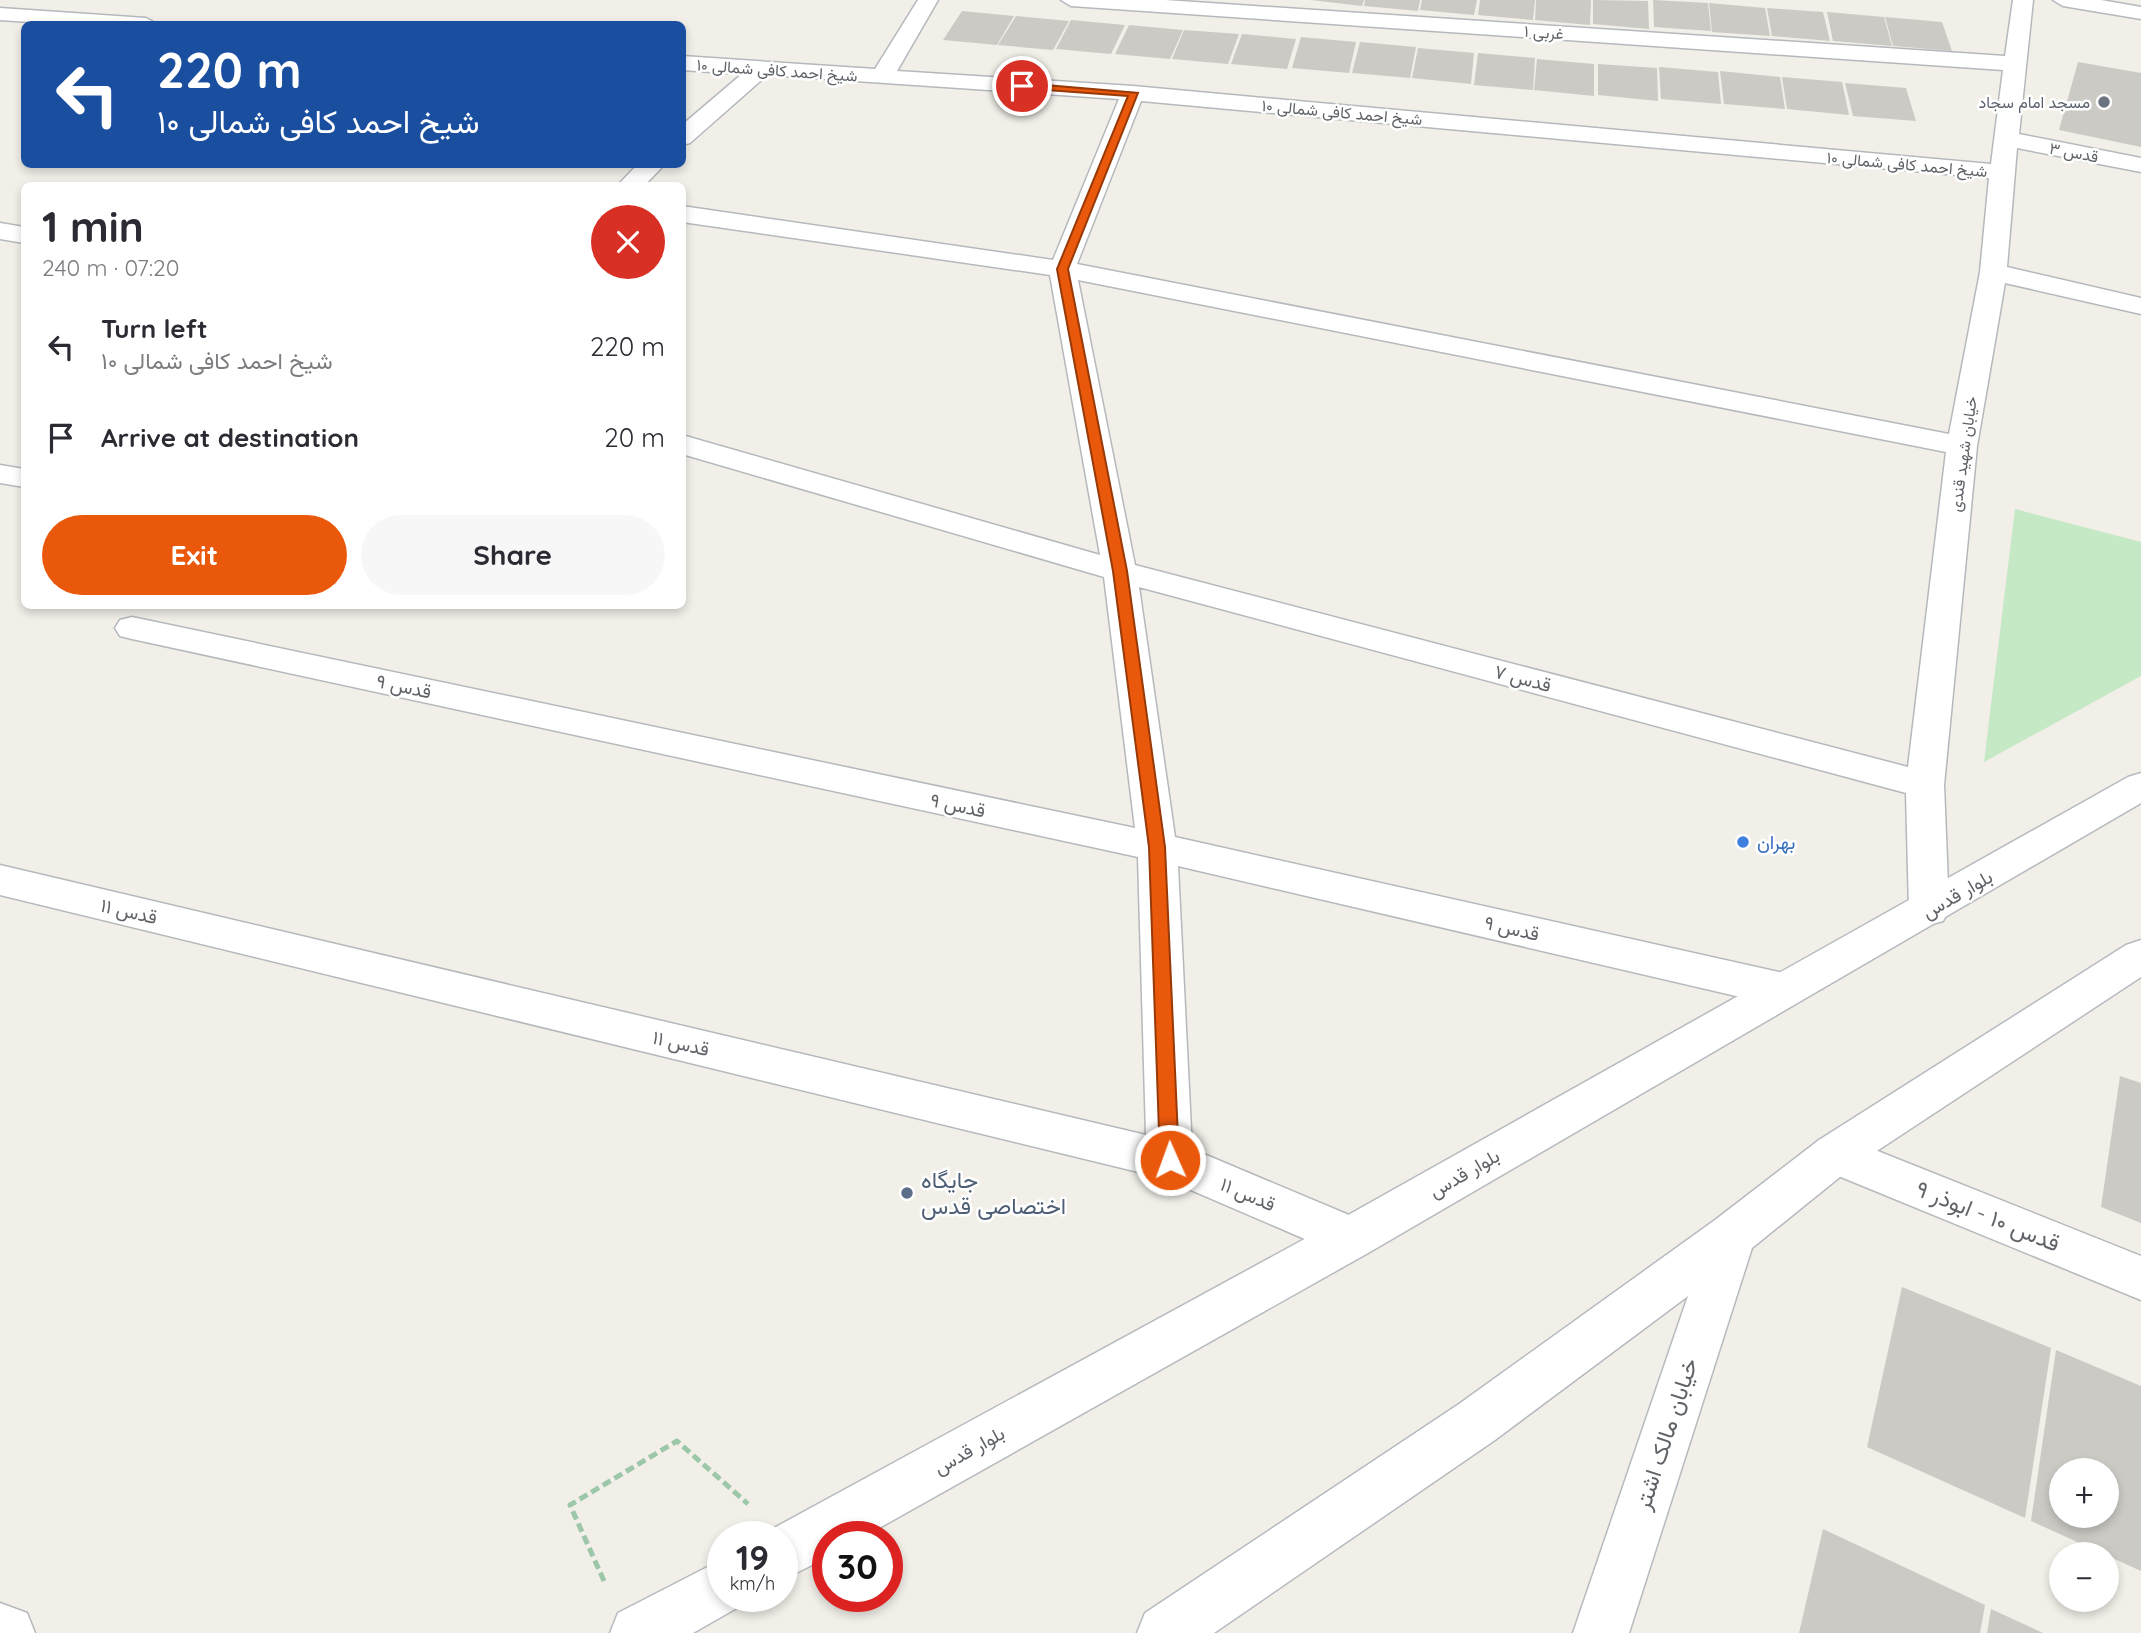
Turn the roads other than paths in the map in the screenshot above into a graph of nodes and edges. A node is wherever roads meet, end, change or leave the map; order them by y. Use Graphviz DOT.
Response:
graph roads {
  1 [pos="928,0"];
  2 [pos="1072,0"];
  3 [pos="2023,0"];
  4 [pos="2063,0"];
  5 [pos="2141,13"];
  6 [pos="0,14"];
  7 [pos="29,16"];
  8 [pos="102,21"];
  9 [pos="0,31"];
  10 [pos="686,63"];
  11 [pos="2017,64"];
  12 [pos="761,69"];
  13 [pos="882,77"];
  14 [pos="1133,93"];
  15 [pos="686,135"];
  16 [pos="2007,139"];
  17 [pos="2141,165"];
  18 [pos="649,168"];
  19 [pos="2002,172"];
  20 [pos="633,182"];
  21 [pos="686,216"];
  22 [pos="0,231"];
  23 [pos="21,234"];
  24 [pos="1062,269"];
  25 [pos="1993,272"];
  26 [pos="2141,306"];
  27 [pos="686,445"];
  28 [pos="1962,446"];
  29 [pos="0,474"];
  30 [pos="21,478"];
  31 [pos="1120,571"];
  32 [pos="145,617"];
  33 [pos="1925,785"];
  34 [pos="2141,786"];
  35 [pos="1157,847"];
  36 [pos="0,880"];
  37 [pos="1929,910"];
  38 [pos="2141,956"];
  39 [pos="1783,990"];
  40 [pos="1835,1154"];
  41 [pos="1170,1160"];
  42 [pos="1732,1235"];
  43 [pos="1350,1238"];
  44 [pos="2141,1278"];
  45 [pos="798,1545"];
  46 [pos="707,1595"];
  47 [pos="0,1630"];
  48 [pos="7,1633"];
  49 [pos="638,1633"];
  50 [pos="1165,1633"];
  51 [pos="1601,1633"];
  1 -- 13 [label="street"];
  2 -- 11 [label="street, ۱ غربی"];
  3 -- 11 [label="street, خیابان شهید قندی"];
  4 -- 5 [label="street"];
  6 -- 7 [label="street"];
  7 -- 8 [label="street"];
  7 -- 9 [label="street"];
  10 -- 12 [label="street, شیخ احمد کافی شمالی ۱۰"];
  11 -- 16 [label="street, خیابان شهید قندی"];
  12 -- 13 [label="street, شیخ احمد کافی شمالی ۱۰"];
  12 -- 15 [label="street"];
  13 -- 14 [label="street, شیخ احمد کافی شمالی ۱۰"];
  14 -- 19 [label="street, شیخ احمد کافی شمالی ۱۰"];
  14 -- 24 [label="street"];
  16 -- 17 [label="street, قدس ۳"];
  16 -- 19 [label="street, خیابان شهید قندی"];
  18 -- 20 [label="street"];
  19 -- 25 [label="street, خیابان شهید قندی"];
  21 -- 24 [label="street"];
  22 -- 23 [label="street"];
  24 -- 28 [label="street"];
  24 -- 31 [label="street"];
  25 -- 26 [label="street"];
  25 -- 28 [label="street, خیابان شهید قندی"];
  27 -- 31 [label="street, قدس ۷"];
  28 -- 33 [label="street, خیابان شهید قندی"];
  29 -- 30 [label="street"];
  31 -- 33 [label="street, قدس ۷"];
  31 -- 35 [label="street"];
  32 -- 35 [label="street, قدس ۹"];
  33 -- 37 [label="street, خیابان شهید قندی"];
  34 -- 37 [label="street, بلوار قدس"];
  35 -- 39 [label="street, قدس ۹"];
  35 -- 41 [label="street"];
  36 -- 41 [label="street, قدس ۱۱"];
  37 -- 39 [label="street, بلوار قدس"];
  38 -- 40 [label="street"];
  39 -- 43 [label="street, بلوار قدس"];
  40 -- 42 [label="street"];
  40 -- 44 [label="street, قدس ۱۰ - ابوذر ۹"];
  41 -- 43 [label="street, قدس ۱۱"];
  42 -- 50 [label="street"];
  42 -- 51 [label="street, خیابان مالک اشتر"];
  43 -- 45 [label="street, بلوار قدس"];
  46 -- 49 [label="street"];
  47 -- 48 [label="street"];
}
